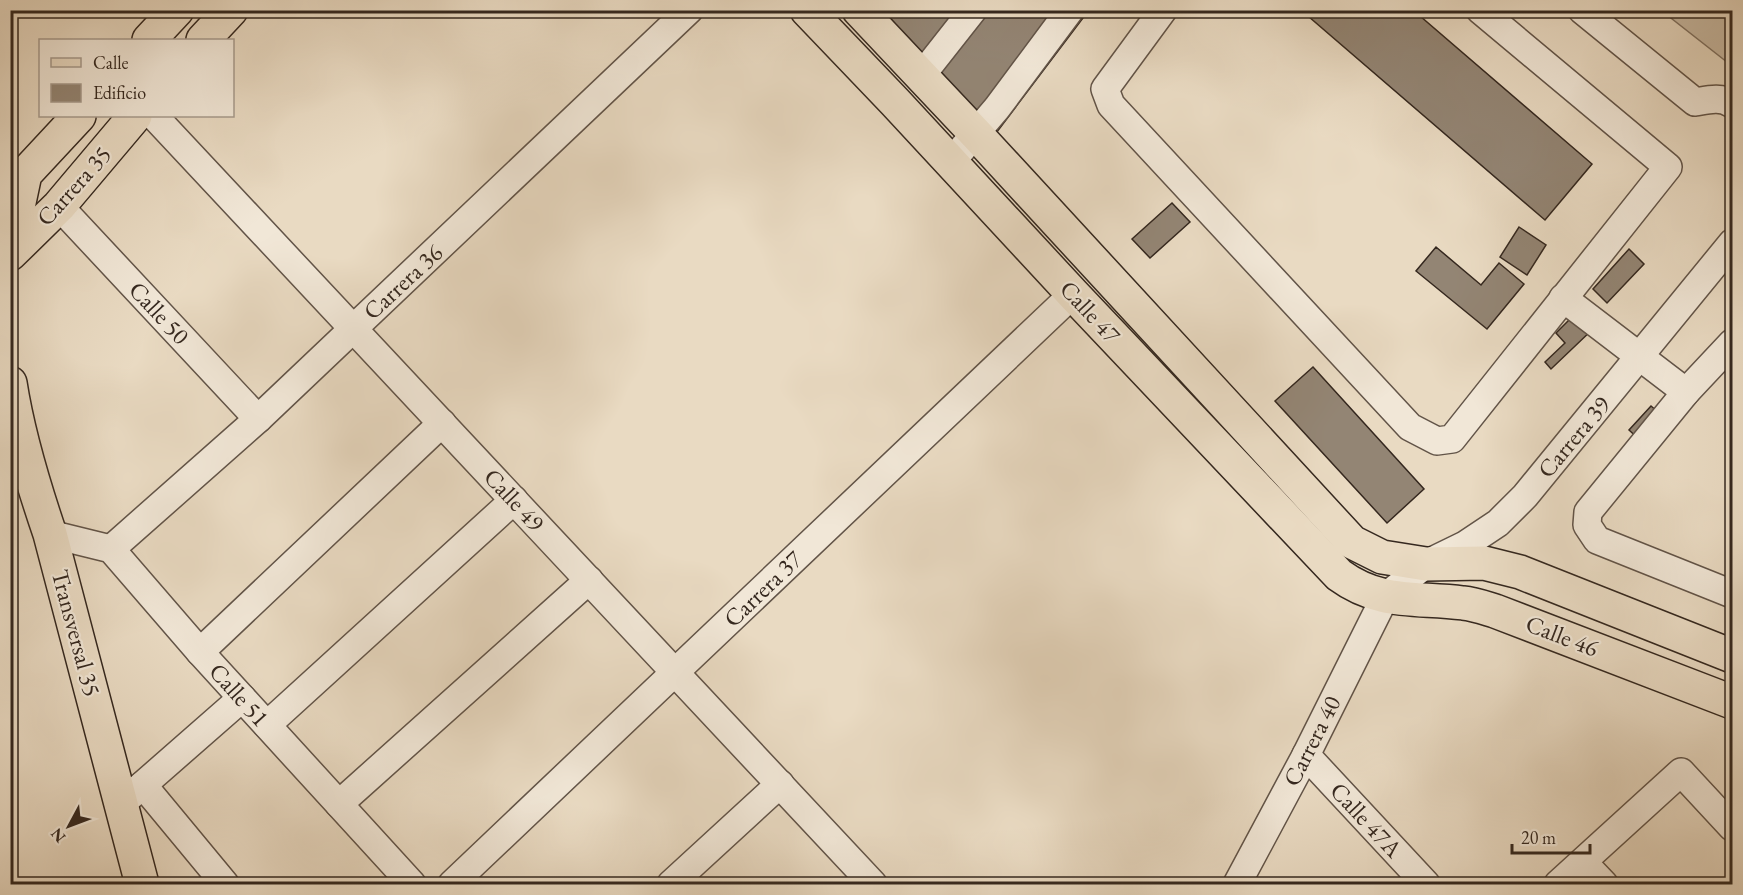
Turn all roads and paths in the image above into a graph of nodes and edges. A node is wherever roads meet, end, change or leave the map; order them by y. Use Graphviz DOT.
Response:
graph roads {
  1 [pos="177,10"];
  2 [pos="231,10"];
  3 [pos="689,10"];
  4 [pos="807,10"];
  5 [pos="859,10"];
  6 [pos="974,10"];
  7 [pos="1070,10"];
  8 [pos="1163,10"];
  9 [pos="1480,10"];
  10 [pos="1582,10"];
  11 [pos="150,39"];
  12 [pos="204,39"];
  13 [pos="921,76"];
  14 [pos="1732,104"];
  15 [pos="78,117"];
  16 [pos="134,117"];
  17 [pos="155,117"];
  18 [pos="976,134"];
  19 [pos="951,162"];
  20 [pos="18,181"];
  21 [pos="59,206"];
  22 [pos="1732,243"];
  23 [pos="10,245"];
  24 [pos="10,254"];
  25 [pos="1073,294"];
  26 [pos="1563,298"];
  27 [pos="354,328"];
  28 [pos="1732,343"];
  29 [pos="1640,358"];
  30 [pos="10,383"];
  31 [pos="1686,392"];
  32 [pos="258,419"];
  33 [pos="14,421"];
  34 [pos="442,423"];
  35 [pos="514,500"];
  36 [pos="50,534"];
  37 [pos="111,549"];
  38 [pos="1426,564"];
  39 [pos="589,580"];
  40 [pos="1732,594"];
  41 [pos="1385,597"];
  42 [pos="200,652"];
  43 [pos="1732,656"];
  44 [pos="675,672"];
  45 [pos="242,698"];
  46 [pos="1732,702"];
  47 [pos="267,725"];
  48 [pos="1306,755"];
  49 [pos="780,784"];
  50 [pos="132,795"];
  51 [pos="339,804"];
  52 [pos="1732,827"];
  53 [pos="1583,862"];
  54 [pos="142,885"];
  55 [pos="225,885"];
  56 [pos="412,885"];
  57 [pos="452,885"];
  58 [pos="671,885"];
  59 [pos="873,885"];
  60 [pos="1237,885"];
  61 [pos="1426,885"];
  62 [pos="1558,885"];
  63 [pos="1604,885"];
  1 -- 11 [label="main road"];
  2 -- 12 [label="main road"];
  3 -- 27 [label="street, Carrera 36"];
  4 -- 19 [label="main road, Calle 47"];
  5 -- 13 [label="main road, Calle 47"];
  6 -- 13 [label="street"];
  7 -- 18 [label="street"];
  8 -- 26 [label="street"];
  9 -- 26 [label="street"];
  10 -- 14 [label="street"];
  13 -- 18 [label="main road, Calle 47"];
  15 -- 20 [label="main road, Carrera 35"];
  16 -- 21 [label="main road, Carrera 35"];
  17 -- 27 [label="street, Calle 49"];
  18 -- 19 [label="street"];
  18 -- 38 [label="main road, Calle 47"];
  19 -- 25 [label="main road, Calle 47"];
  20 -- 23 [label="main road"];
  21 -- 24 [label="main road, Carrera 35"];
  21 -- 32 [label="street, Calle 50"];
  22 -- 29 [label="street, Carrera 39"];
  25 -- 41 [label="main road, Calle 47"];
  25 -- 44 [label="street, Carrera 37"];
  26 -- 29 [label="street"];
  27 -- 32 [label="street, Carrera 36"];
  27 -- 34 [label="street, Calle 49"];
  28 -- 31 [label="street"];
  29 -- 31 [label="street"];
  29 -- 38 [label="street, Carrera 39"];
  30 -- 33 [label="main road, Transversal 35"];
  31 -- 40 [label="street"];
  32 -- 37 [label="street, Carrera 36"];
  33 -- 36 [label="main road, Transversal 35"];
  34 -- 35 [label="street, Calle 49"];
  34 -- 42 [label="street"];
  35 -- 39 [label="street, Calle 49"];
  35 -- 47 [label="street"];
  36 -- 37 [label="street"];
  36 -- 50 [label="main road, Transversal 35"];
  37 -- 42 [label="street, Calle 51"];
  38 -- 41 [label="street, Carrera 39"];
  38 -- 43 [label="main road, Calle 46"];
  39 -- 44 [label="street, Calle 49"];
  39 -- 51 [label="street"];
  41 -- 46 [label="main road, Calle 46"];
  41 -- 48 [label="street, Carrera 40"];
  42 -- 45 [label="street, Calle 51"];
  44 -- 49 [label="street, Calle 49"];
  44 -- 57 [label="street, Carrera 37"];
  45 -- 47 [label="street, Calle 51"];
  45 -- 50 [label="street"];
  47 -- 51 [label="street, Calle 51"];
  48 -- 60 [label="street, Carrera 40"];
  48 -- 61 [label="street, Calle 47A"];
  49 -- 58 [label="street"];
  49 -- 59 [label="street, Calle 49"];
  50 -- 54 [label="main road, Transversal 35"];
  50 -- 55 [label="street"];
  51 -- 56 [label="street, Calle 51"];
  52 -- 53 [label="street"];
  53 -- 62 [label="street"];
  53 -- 63 [label="street"];
}
